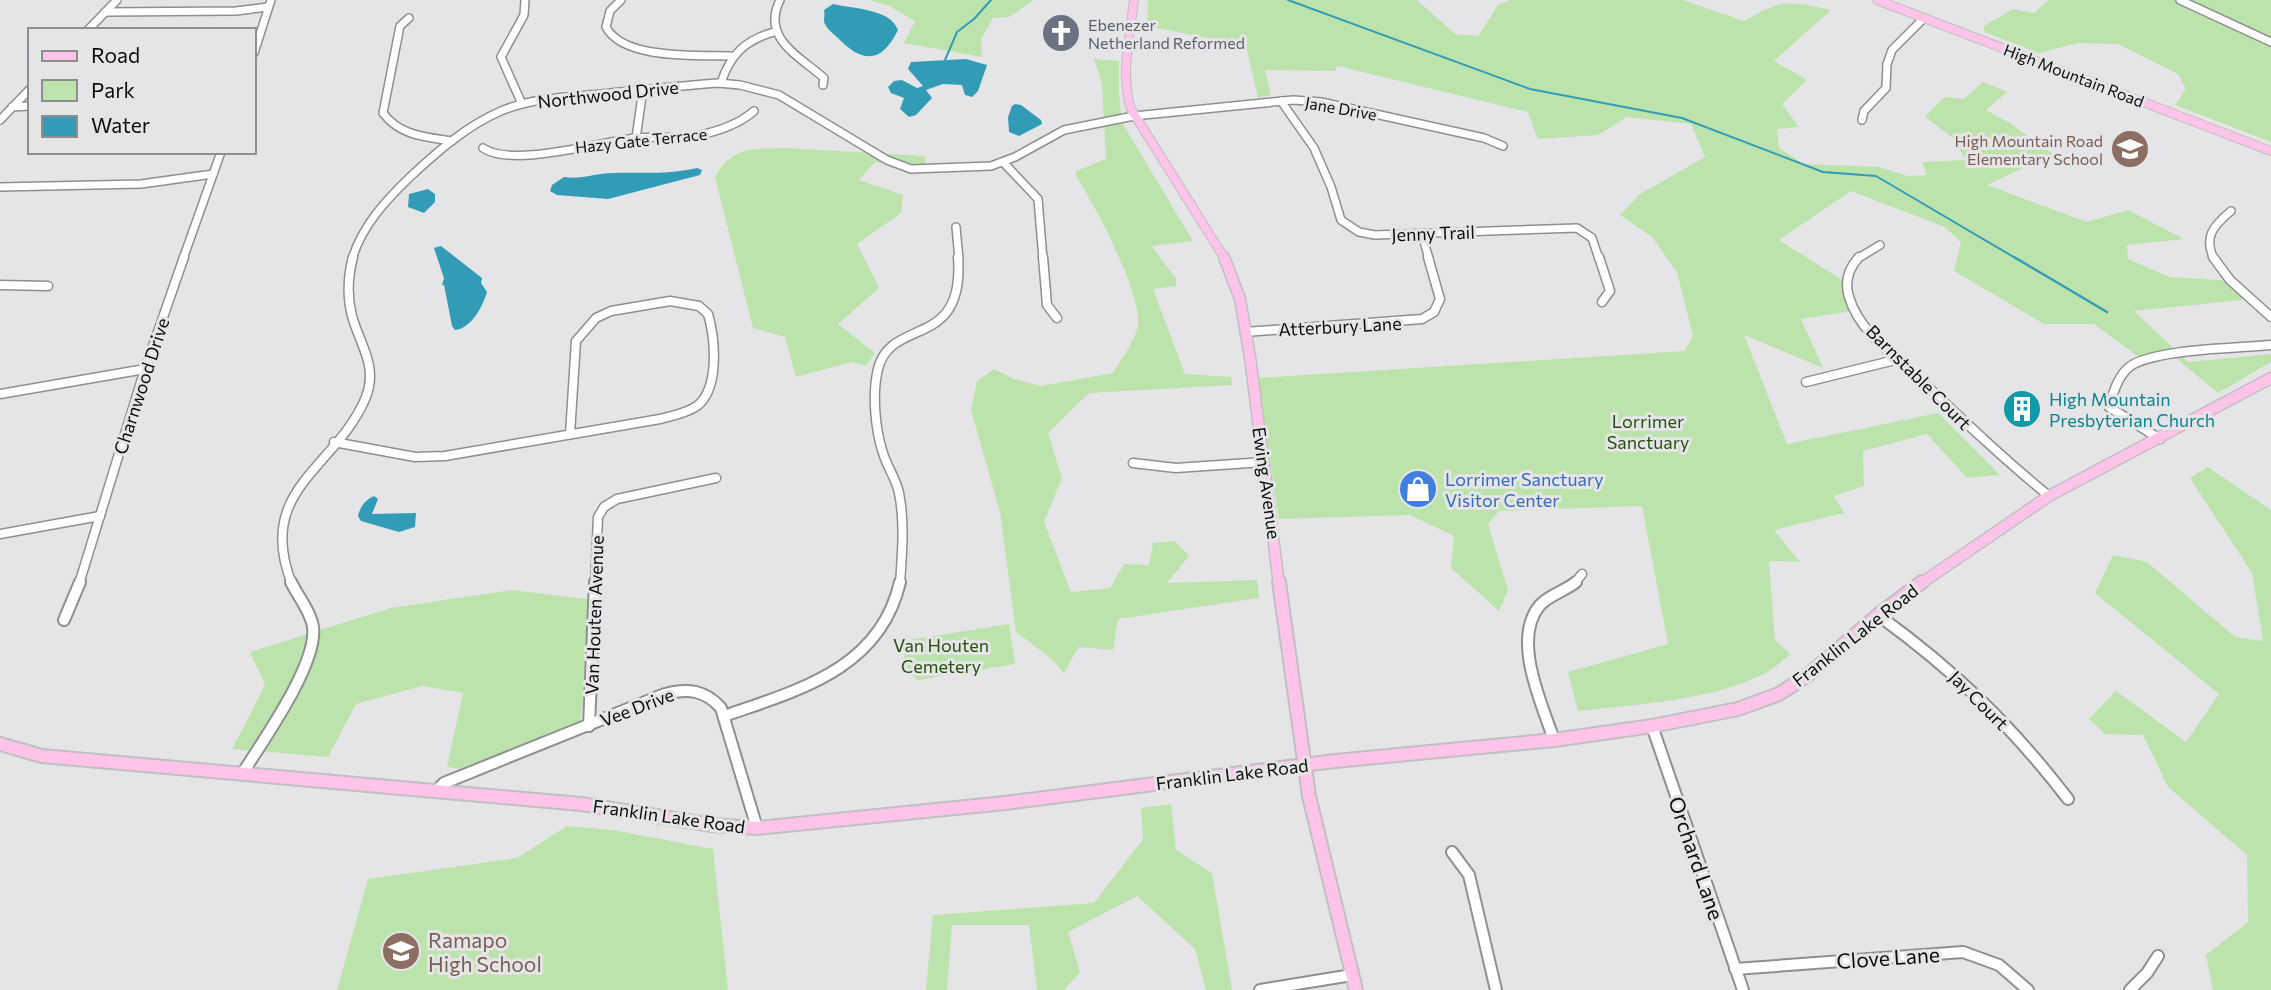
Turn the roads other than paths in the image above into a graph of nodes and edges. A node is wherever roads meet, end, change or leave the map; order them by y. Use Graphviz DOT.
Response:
graph roads {
  1 [pos="117,0"];
  2 [pos="525,0"];
  3 [pos="621,0"];
  4 [pos="780,0"];
  5 [pos="1134,0"];
  6 [pos="1877,0"];
  7 [pos="2180,0"];
  8 [pos="270,4"];
  9 [pos="105,12"];
  10 [pos="409,18"];
  11 [pos="1924,18"];
  12 [pos="90,28"];
  13 [pos="774,32"];
  14 [pos="2271,42"];
  15 [pos="256,47"];
  16 [pos="732,56"];
  17 [pos="721,83"];
  18 [pos="823,85"];
  19 [pos="643,89"];
  20 [pos="28,91"];
  21 [pos="1281,102"];
  22 [pos="522,104"];
  23 [pos="28,106"];
  24 [pos="12,107"];
  25 [pos="754,110"];
  26 [pos="1134,116"];
  27 [pos="0,120"];
  28 [pos="1862,120"];
  29 [pos="636,138"];
  30 [pos="452,141"];
  31 [pos="1503,146"];
  32 [pos="483,148"];
  33 [pos="2271,151"];
  34 [pos="220,154"];
  35 [pos="1003,162"];
  36 [pos="213,174"];
  37 [pos="0,187"];
  38 [pos="2231,211"];
  39 [pos="956,227"];
  40 [pos="1422,234"];
  41 [pos="1880,245"];
  42 [pos="0,285"];
  43 [pos="48,286"];
  44 [pos="1602,302"];
  45 [pos="2271,317"];
  46 [pos="1057,318"];
  47 [pos="1245,332"];
  48 [pos="2271,345"];
  49 [pos="1899,359"];
  50 [pos="145,369"];
  51 [pos="2269,381"];
  52 [pos="1806,382"];
  53 [pos="0,394"];
  54 [pos="570,434"];
  55 [pos="2160,439"];
  56 [pos="334,442"];
  57 [pos="1264,462"];
  58 [pos="1133,463"];
  59 [pos="716,478"];
  60 [pos="2049,496"];
  61 [pos="100,516"];
  62 [pos="0,534"];
  63 [pos="1581,574"];
  64 [pos="1878,615"];
  65 [pos="64,620"];
  66 [pos="724,716"];
  67 [pos="589,726"];
  68 [pos="1651,726"];
  69 [pos="1554,740"];
  70 [pos="0,744"];
  71 [pos="1303,766"];
  72 [pos="242,774"];
  73 [pos="436,791"];
  74 [pos="2068,799"];
  75 [pos="757,828"];
  76 [pos="1452,852"];
  77 [pos="2158,956"];
  78 [pos="1735,969"];
  79 [pos="1352,975"];
  80 [pos="1260,990"];
  81 [pos="1356,990"];
  82 [pos="1496,990"];
  83 [pos="1743,990"];
  84 [pos="2028,990"];
  85 [pos="2130,990"];
  1 -- 9 [label="street"];
  2 -- 22 [label="street"];
  3 -- 16 [label="street"];
  4 -- 13 [label="street"];
  5 -- 26 [label="main road, Ewing Avenue"];
  6 -- 11 [label="main road, High Mountain Road"];
  7 -- 14 [label="street"];
  8 -- 9 [label="street"];
  8 -- 15 [label="street"];
  9 -- 12 [label="street"];
  10 -- 30 [label="street"];
  11 -- 28 [label="street"];
  11 -- 33 [label="main road, High Mountain Road"];
  13 -- 16 [label="street"];
  13 -- 18 [label="street"];
  16 -- 17 [label="street"];
  17 -- 19 [label="street, Northwood Drive"];
  17 -- 35 [label="street, Northwood Drive"];
  19 -- 22 [label="street, Northwood Drive"];
  19 -- 29 [label="street"];
  20 -- 24 [label="street"];
  21 -- 26 [label="street, Jane Drive"];
  21 -- 31 [label="street, Jane Drive"];
  21 -- 40 [label="street, Jenny Trail"];
  22 -- 30 [label="street, Northwood Drive"];
  23 -- 24 [label="street"];
  24 -- 27 [label="street"];
  25 -- 29 [label="street, Hazy Gate Terrace"];
  26 -- 35 [label="street, Northwood Drive"];
  26 -- 47 [label="main road, Ewing Avenue"];
  29 -- 32 [label="street, Hazy Gate Terrace"];
  30 -- 56 [label="street, Northwood Drive"];
  34 -- 36 [label="street, Charnwood Drive"];
  35 -- 46 [label="street"];
  36 -- 37 [label="street"];
  36 -- 50 [label="street, Charnwood Drive"];
  38 -- 45 [label="street"];
  39 -- 66 [label="street"];
  40 -- 44 [label="street, Jenny Trail"];
  40 -- 47 [label="street, Atterbury Lane"];
  41 -- 49 [label="street, Barnstable Court"];
  42 -- 43 [label="street"];
  47 -- 57 [label="main road, Ewing Avenue"];
  48 -- 55 [label="street"];
  49 -- 52 [label="street"];
  49 -- 60 [label="street, Barnstable Court"];
  50 -- 53 [label="street"];
  50 -- 61 [label="street, Charnwood Drive"];
  51 -- 55 [label="main road, Franklin Lake Road"];
  54 -- 54 [label="street"];
  54 -- 56 [label="street"];
  55 -- 60 [label="main road, Franklin Lake Road"];
  56 -- 72 [label="street, Northwood Drive"];
  57 -- 58 [label="street"];
  57 -- 71 [label="main road, Ewing Avenue"];
  59 -- 67 [label="street, Van Houten Avenue"];
  60 -- 64 [label="main road, Franklin Lake Road"];
  61 -- 62 [label="street"];
  61 -- 65 [label="street, Charnwood Drive"];
  63 -- 69 [label="street"];
  64 -- 68 [label="main road, Franklin Lake Road"];
  64 -- 74 [label="street, Jay Court"];
  66 -- 67 [label="street, Vee Drive"];
  66 -- 75 [label="street, Vee Drive"];
  67 -- 73 [label="street, Vee Drive"];
  68 -- 69 [label="main road, Franklin Lake Road"];
  68 -- 78 [label="street, Orchard Lane"];
  69 -- 71 [label="main road, Franklin Lake Road"];
  70 -- 72 [label="main road, Franklin Lake Road"];
  71 -- 75 [label="main road, Franklin Lake Road"];
  71 -- 79 [label="main road, Ewing Avenue"];
  72 -- 73 [label="main road, Franklin Lake Road"];
  73 -- 75 [label="main road, Franklin Lake Road"];
  76 -- 82 [label="street"];
  77 -- 85 [label="street"];
  78 -- 83 [label="street, Orchard Lane"];
  78 -- 84 [label="street, Clove Lane"];
  79 -- 80 [label="street"];
  79 -- 81 [label="main road, Ewing Avenue"];
}
